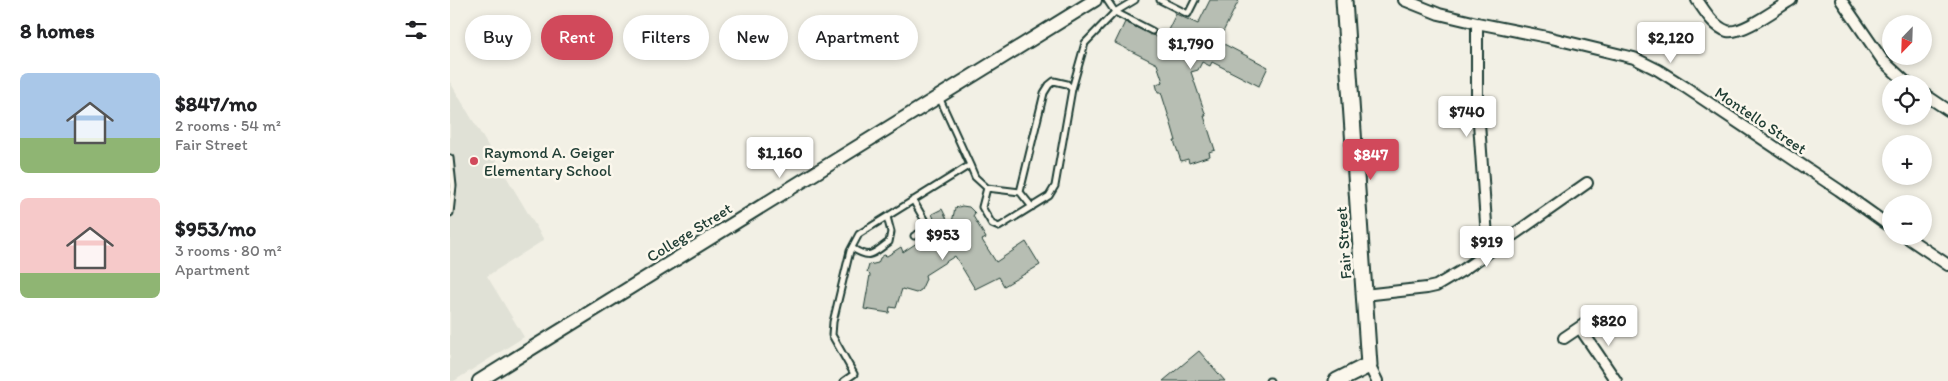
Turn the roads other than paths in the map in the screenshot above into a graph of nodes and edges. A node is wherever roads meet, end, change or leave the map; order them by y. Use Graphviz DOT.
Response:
graph roads {
  1 [pos="1095,0"];
  2 [pos="1106,0"];
  3 [pos="1135,0"];
  4 [pos="1160,0"];
  5 [pos="1196,0"];
  6 [pos="1344,0"];
  7 [pos="1404,0"];
  8 [pos="1697,0"];
  9 [pos="1790,0"];
  10 [pos="1841,0"];
  11 [pos="1115,12"];
  12 [pos="1477,23"];
  13 [pos="1152,31"];
  14 [pos="1898,75"];
  15 [pos="1072,89"];
  16 [pos="939,97"];
  17 [pos="1932,99"];
  18 [pos="1948,110"];
  19 [pos="450,162"];
  20 [pos="970,165"];
  21 [pos="1587,184"];
  22 [pos="987,188"];
  23 [pos="1020,192"];
  24 [pos="913,200"];
  25 [pos="1032,207"];
  26 [pos="450,213"];
  27 [pos="887,216"];
  28 [pos="1882,221"];
  29 [pos="914,236"];
  30 [pos="1918,245"];
  31 [pos="852,248"];
  32 [pos="1488,252"];
  33 [pos="1948,265"];
  34 [pos="1364,295"];
  35 [pos="1598,315"];
  36 [pos="1580,328"];
  37 [pos="1564,338"];
  38 [pos="1369,365"];
  39 [pos="479,381"];
  40 [pos="844,381"];
  41 [pos="1337,381"];
  42 [pos="1377,381"];
  43 [pos="1616,381"];
  1 -- 16 [label="street, College Street"];
  2 -- 11 [label="lane"];
  3 -- 11 [label="lane"];
  4 -- 5 [label="lane"];
  6 -- 34 [label="main road, Fair Street"];
  7 -- 12 [label="street, Montello Street"];
  8 -- 9 [label="street"];
  10 -- 14 [label="street"];
  11 -- 13 [label="lane"];
  11 -- 15 [label="lane"];
  12 -- 28 [label="street, Montello Street"];
  12 -- 32 [label="street"];
  15 -- 23 [label="lane"];
  15 -- 25 [label="lane"];
  16 -- 20 [label="lane"];
  16 -- 39 [label="street, College Street"];
  17 -- 18 [label="street"];
  19 -- 26 [label="lane"];
  20 -- 22 [label="lane"];
  20 -- 24 [label="lane"];
  21 -- 32 [label="street"];
  22 -- 23 [label="lane"];
  22 -- 25 [label="lane"];
  23 -- 25 [label="lane"];
  24 -- 27 [label="lane"];
  24 -- 29 [label="lane"];
  27 -- 31 [label="lane"];
  27 -- 31 [label="lane"];
  30 -- 33 [label="street"];
  31 -- 40 [label="lane"];
  32 -- 34 [label="street"];
  34 -- 38 [label="main road, Fair Street"];
  35 -- 36 [label="street"];
  36 -- 37 [label="street"];
  36 -- 43 [label="street"];
  38 -- 41 [label="main road"];
  38 -- 42 [label="street"];
}
